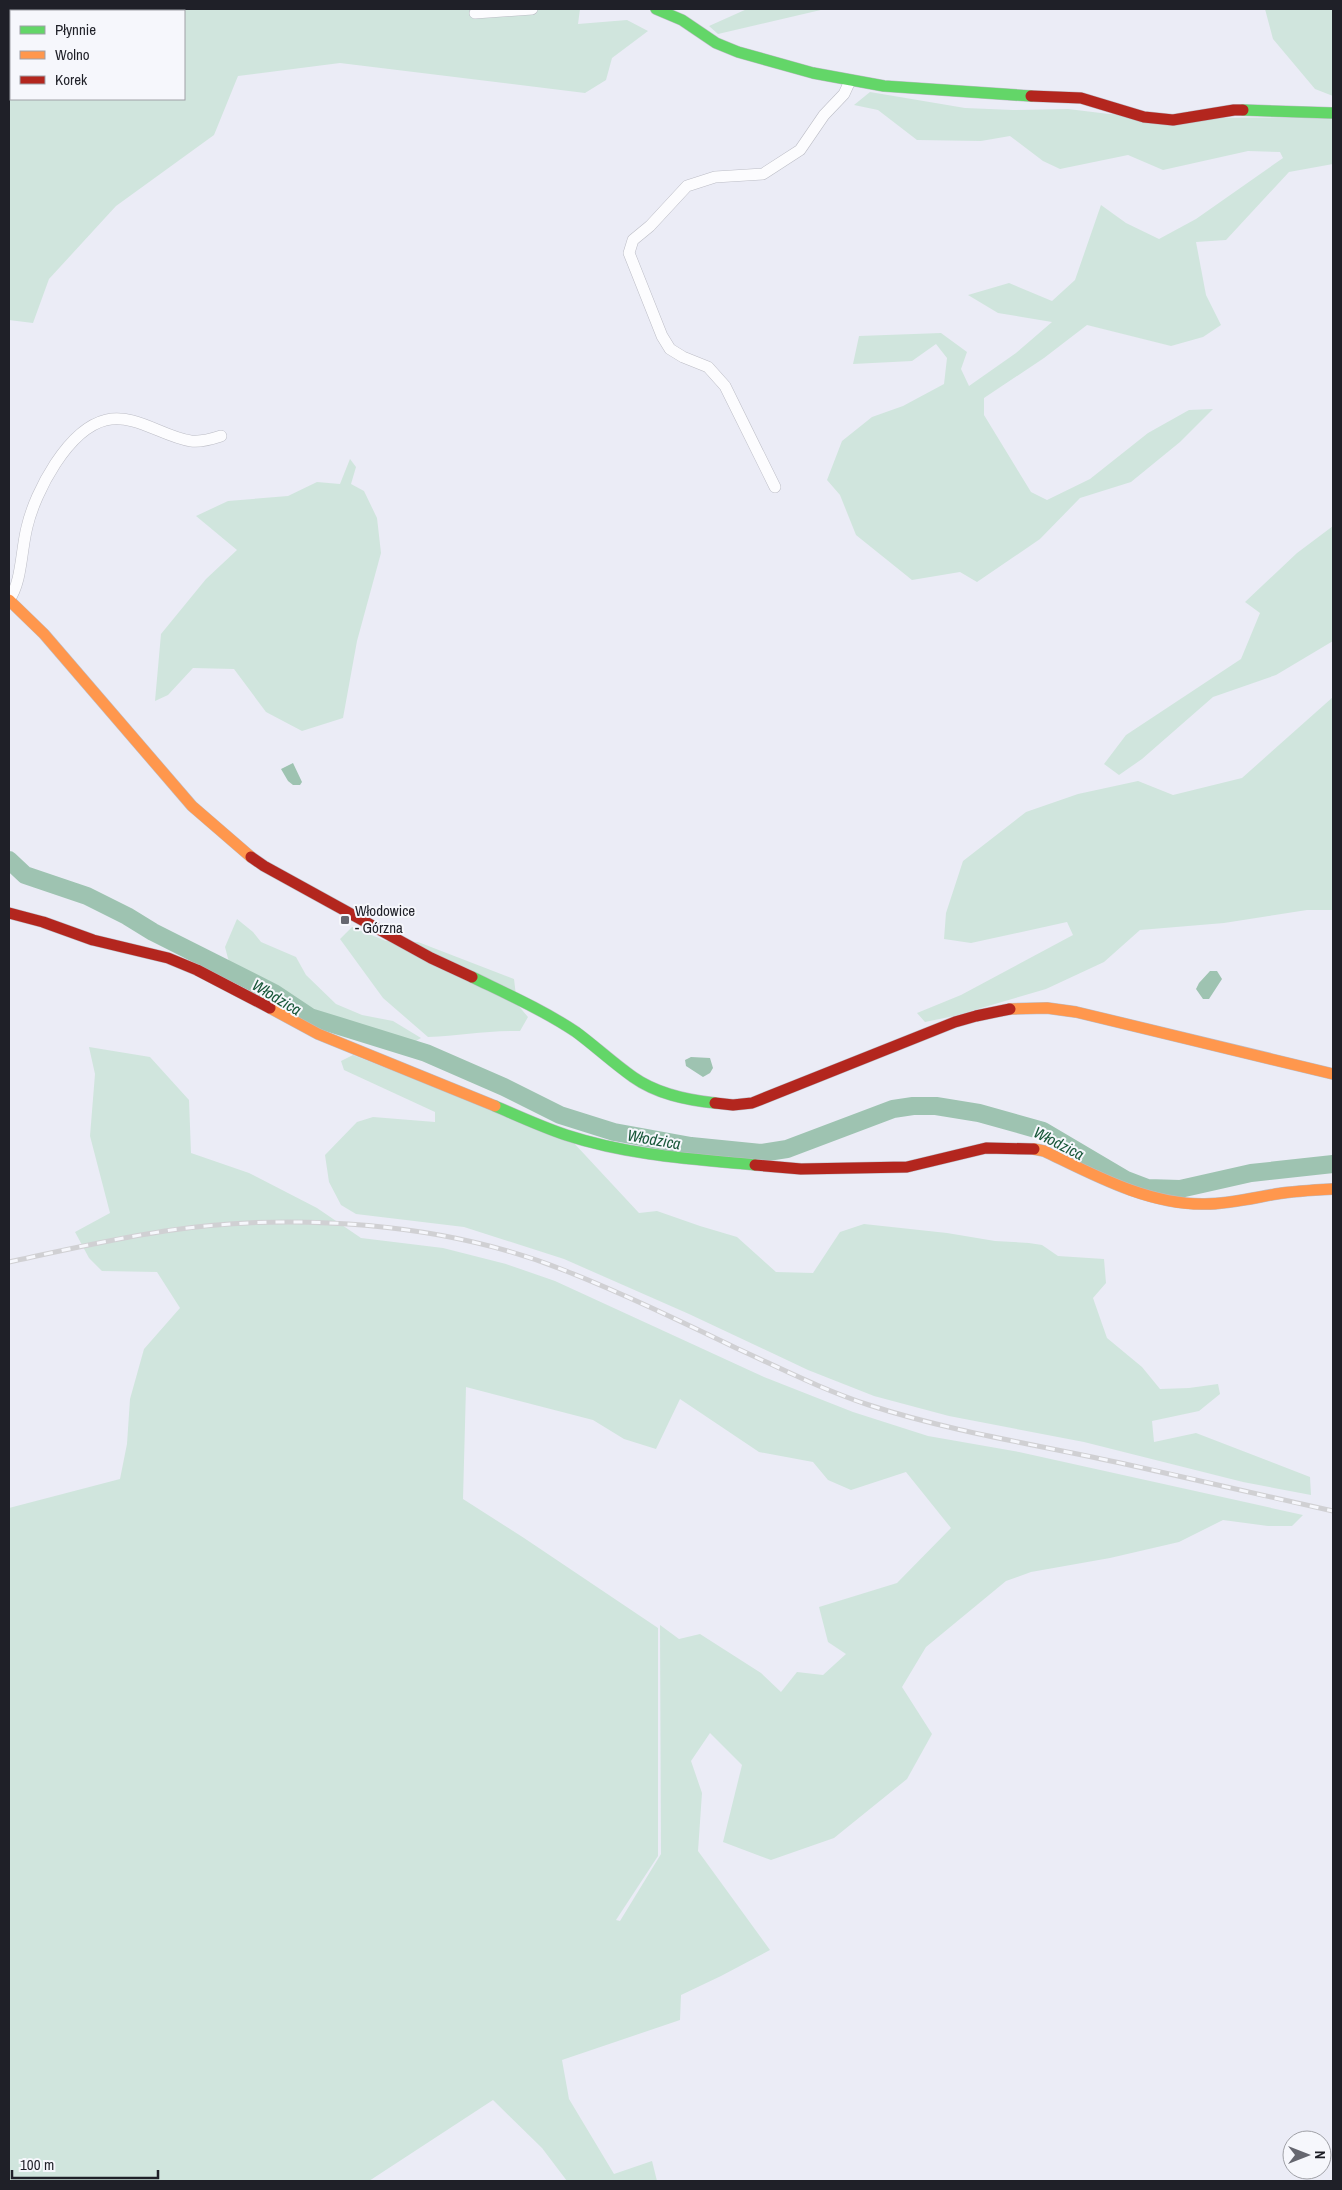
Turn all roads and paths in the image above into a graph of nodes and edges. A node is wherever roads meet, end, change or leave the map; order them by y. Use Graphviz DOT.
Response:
graph roads {
  1 [pos="532,9"];
  2 [pos="656,9"];
  3 [pos="475,13"];
  4 [pos="850,81"];
  5 [pos="1333,113"];
  6 [pos="221,436"];
  7 [pos="775,487"];
  8 [pos="9,600"];
  9 [pos="9,913"];
  10 [pos="1333,1074"];
  11 [pos="1333,1189"];
  1 -- 3 [label="street"];
  2 -- 4 [label="street"];
  4 -- 5 [label="street"];
  4 -- 7 [label="street"];
  6 -- 8 [label="street"];
  8 -- 10 [label="street"];
  9 -- 11 [label="street"];
}
